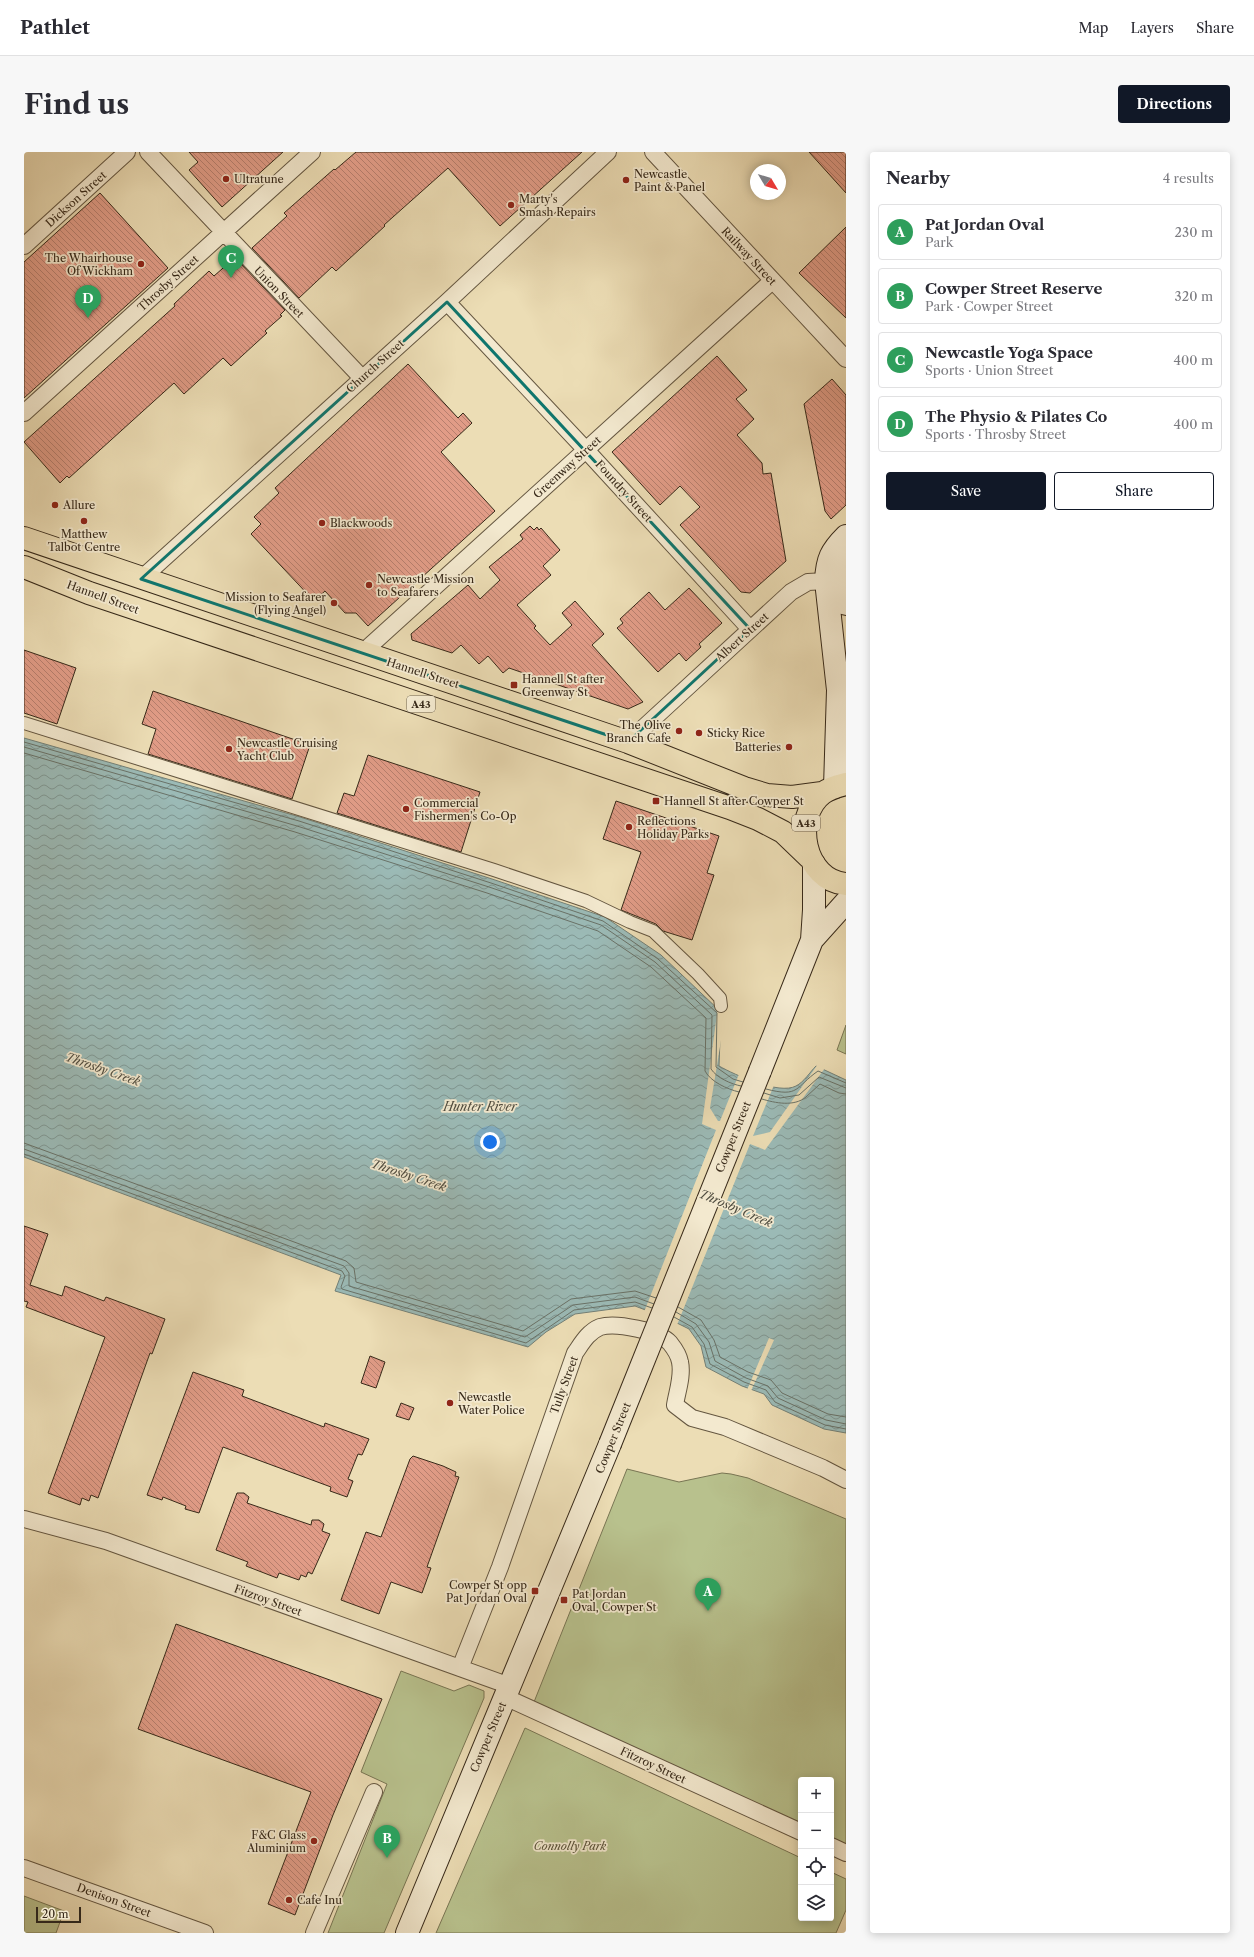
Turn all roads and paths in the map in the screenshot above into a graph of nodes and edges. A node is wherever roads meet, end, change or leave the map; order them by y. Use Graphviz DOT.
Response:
graph roads {
  1 [pos="127,152"];
  2 [pos="148,152"];
  3 [pos="312,152"];
  4 [pos="608,152"];
  5 [pos="653,152"];
  6 [pos="224,233"];
  7 [pos="24,246"];
  8 [pos="772,281"];
  9 [pos="447,302"];
  10 [pos="846,359"];
  11 [pos="362,378"];
  12 [pos="24,413"];
  13 [pos="586,450"];
  14 [pos="846,536"];
  15 [pos="24,538"];
  16 [pos="846,551"];
  17 [pos="24,567"];
  18 [pos="141,579"];
  19 [pos="826,581"];
  20 [pos="846,604"];
  21 [pos="750,629"];
  22 [pos="362,653"];
  23 [pos="24,723"];
  24 [pos="628,742"];
  25 [pos="834,788"];
  26 [pos="812,860"];
  27 [pos="846,884"];
  28 [pos="846,902"];
  29 [pos="812,940"];
  30 [pos="721,1006"];
  31 [pos="846,1480"];
  32 [pos="24,1518"];
  33 [pos="460,1668"];
  34 [pos="507,1691"];
  35 [pos="374,1792"];
  36 [pos="798,1831"];
  37 [pos="834,1847"];
  38 [pos="846,1853"];
  39 [pos="24,1868"];
  40 [pos="205,1933"];
  41 [pos="314,1933"];
  42 [pos="407,1933"];
  1 -- 7 [label="street, Dickson Street"];
  2 -- 6 [label="street, Union Street"];
  3 -- 6 [label="street, Throsby Street"];
  4 -- 9 [label="street, Church Street"];
  5 -- 8 [label="street, Railway Street"];
  6 -- 11 [label="street, Union Street"];
  6 -- 12 [label="street, Throsby Street"];
  8 -- 10 [label="street, Railway Street"];
  8 -- 13 [label="street, Greenway Street"];
  9 -- 11 [label="street, Church Street"];
  9 -- 13 [label="street, Foundry Street"];
  11 -- 18 [label="street, Church Street"];
  13 -- 21 [label="street, Foundry Street"];
  13 -- 22 [label="street, Greenway Street"];
  14 -- 19 [label="main road"];
  15 -- 18 [label="highway, Hannell Street"];
  16 -- 20 [label="main road"];
  17 -- 26 [label="highway, Hannell Street / A43"];
  18 -- 22 [label="highway, Hannell Street"];
  19 -- 21 [label="street, Albert Street"];
  19 -- 25 [label="main road"];
  21 -- 24 [label="street, Albert Street"];
  22 -- 24 [label="highway, Hannell Street"];
  23 -- 30 [label="street"];
  24 -- 25 [label="highway, Hannell Street"];
  25 -- 26 [label="highway, A43"];
  26 -- 27 [label="highway, A43"];
  26 -- 29 [label="main road, Cowper Street"];
  28 -- 29 [label="main road, Cowper Street"];
  29 -- 34 [label="main road, Cowper Street, bridge"];
  31 -- 33 [label="street, Tully Street"];
  32 -- 33 [label="street, Fitzroy Street"];
  33 -- 34 [label="street, Fitzroy Street"];
  34 -- 36 [label="street, Fitzroy Street"];
  34 -- 42 [label="main road, Cowper Street"];
  35 -- 41 [label="street"];
  37 -- 38 [label="street"];
  39 -- 40 [label="street, Denison Street"];
}
